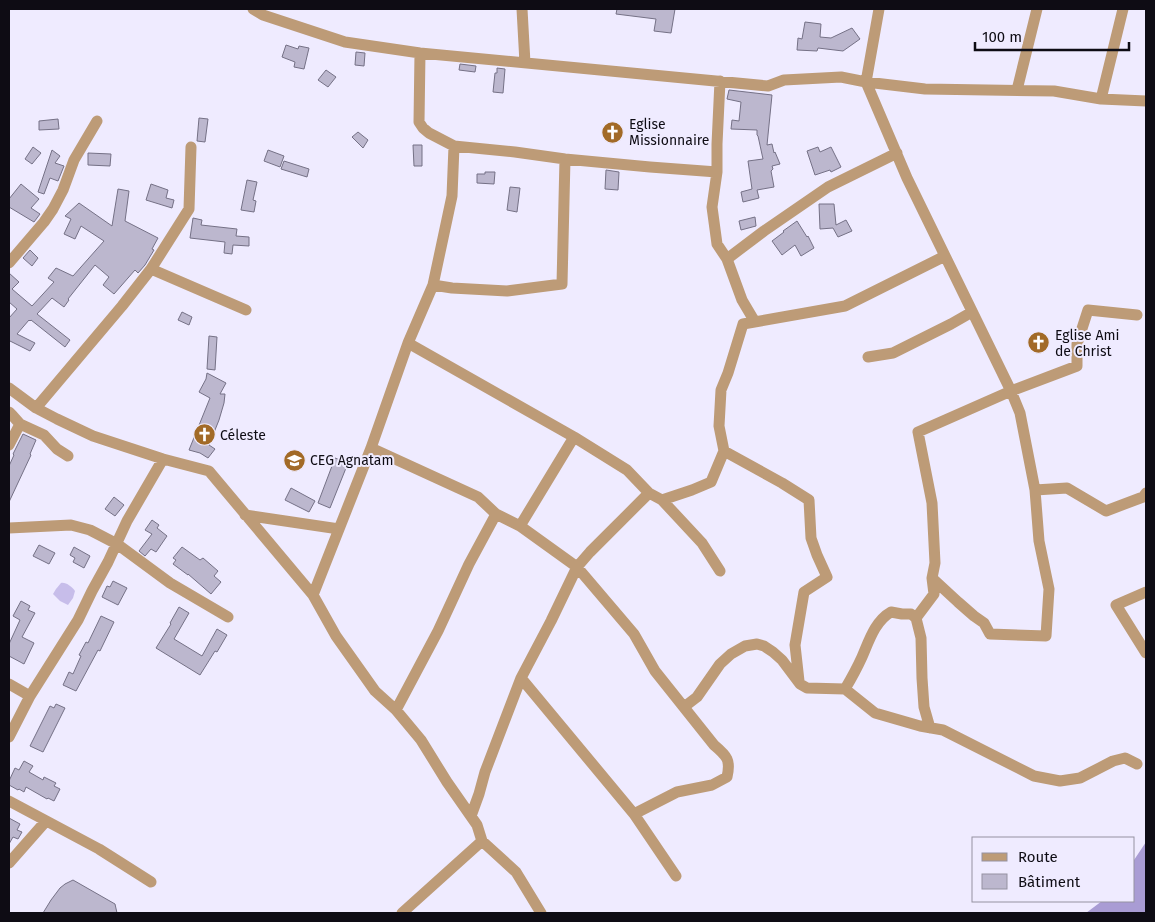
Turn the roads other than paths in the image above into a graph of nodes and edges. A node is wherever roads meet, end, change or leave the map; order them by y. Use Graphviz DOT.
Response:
graph roads {
  1 [pos="253,9"];
  2 [pos="522,9"];
  3 [pos="879,9"];
  4 [pos="1037,9"];
  5 [pos="1123,9"];
  6 [pos="420,54"];
  7 [pos="525,63"];
  8 [pos="720,81"];
  9 [pos="866,82"];
  10 [pos="1017,90"];
  11 [pos="1101,99"];
  12 [pos="1146,101"];
  13 [pos="97,121"];
  14 [pos="454,146"];
  15 [pos="191,147"];
  16 [pos="897,153"];
  17 [pos="565,159"];
  18 [pos="717,172"];
  19 [pos="11,256"];
  20 [pos="945,256"];
  21 [pos="727,259"];
  22 [pos="151,269"];
  23 [pos="430,293"];
  24 [pos="246,310"];
  25 [pos="972,312"];
  26 [pos="1138,315"];
  27 [pos="755,322"];
  28 [pos="408,343"];
  29 [pos="868,357"];
  30 [pos="9,388"];
  31 [pos="1011,391"];
  32 [pos="36,408"];
  33 [pos="9,412"];
  34 [pos="20,424"];
  35 [pos="574,437"];
  36 [pos="9,445"];
  37 [pos="371,448"];
  38 [pos="724,451"];
  39 [pos="68,456"];
  40 [pos="163,459"];
  41 [pos="1035,490"];
  42 [pos="649,493"];
  43 [pos="1146,493"];
  44 [pos="662,500"];
  45 [pos="496,514"];
  46 [pos="245,515"];
  47 [pos="520,526"];
  48 [pos="9,528"];
  49 [pos="339,529"];
  50 [pos="116,544"];
  51 [pos="577,567"];
  52 [pos="720,571"];
  53 [pos="932,578"];
  54 [pos="1146,592"];
  55 [pos="313,595"];
  56 [pos="228,617"];
  57 [pos="916,618"];
  58 [pos="1146,653"];
  59 [pos="521,678"];
  60 [pos="9,684"];
  61 [pos="800,684"];
  62 [pos="845,689"];
  63 [pos="30,696"];
  64 [pos="684,706"];
  65 [pos="396,710"];
  66 [pos="930,728"];
  67 [pos="9,737"];
  68 [pos="1136,764"];
  69 [pos="9,800"];
  70 [pos="634,814"];
  71 [pos="471,816"];
  72 [pos="46,821"];
  73 [pos="482,841"];
  74 [pos="9,863"];
  75 [pos="676,876"];
  76 [pos="152,882"];
  77 [pos="402,913"];
  78 [pos="541,913"];
  1 -- 6 [label="street"];
  2 -- 7 [label="street"];
  3 -- 9 [label="street"];
  4 -- 10 [label="street"];
  5 -- 11 [label="street"];
  6 -- 7 [label="street"];
  6 -- 14 [label="street"];
  7 -- 8 [label="street"];
  8 -- 9 [label="street"];
  8 -- 18 [label="street"];
  9 -- 10 [label="street"];
  9 -- 16 [label="street"];
  10 -- 11 [label="street"];
  11 -- 12 [label="street"];
  13 -- 19 [label="street"];
  14 -- 17 [label="street"];
  14 -- 23 [label="street"];
  15 -- 22 [label="street"];
  16 -- 20 [label="street"];
  16 -- 21 [label="street"];
  17 -- 18 [label="street"];
  17 -- 23 [label="street"];
  18 -- 21 [label="street"];
  20 -- 25 [label="street"];
  20 -- 27 [label="street"];
  21 -- 27 [label="street"];
  22 -- 24 [label="street"];
  22 -- 32 [label="street"];
  23 -- 28 [label="street"];
  25 -- 29 [label="street"];
  25 -- 31 [label="street"];
  26 -- 31 [label="street"];
  27 -- 38 [label="street"];
  28 -- 35 [label="street"];
  28 -- 37 [label="street"];
  30 -- 32 [label="street"];
  31 -- 41 [label="street"];
  31 -- 53 [label="street"];
  32 -- 40 [label="street"];
  33 -- 34 [label="street"];
  34 -- 36 [label="street"];
  34 -- 39 [label="street"];
  35 -- 42 [label="street"];
  35 -- 47 [label="street"];
  37 -- 45 [label="street"];
  37 -- 49 [label="street"];
  38 -- 44 [label="street"];
  38 -- 61 [label="street"];
  40 -- 46 [label="street"];
  40 -- 50 [label="street"];
  41 -- 43 [label="street"];
  41 -- 53 [label="street"];
  42 -- 44 [label="street"];
  42 -- 51 [label="street"];
  44 -- 52 [label="street"];
  45 -- 47 [label="street"];
  45 -- 65 [label="street"];
  46 -- 49 [label="street"];
  46 -- 55 [label="street"];
  47 -- 51 [label="street"];
  48 -- 50 [label="street"];
  49 -- 55 [label="street"];
  50 -- 56 [label="street"];
  50 -- 63 [label="street"];
  51 -- 59 [label="street"];
  51 -- 64 [label="street"];
  53 -- 57 [label="street"];
  54 -- 58 [label="street"];
  55 -- 65 [label="street"];
  57 -- 62 [label="street"];
  57 -- 66 [label="street"];
  59 -- 70 [label="street"];
  59 -- 71 [label="street"];
  60 -- 63 [label="street"];
  61 -- 62 [label="street"];
  61 -- 64 [label="street"];
  62 -- 66 [label="street"];
  63 -- 67 [label="street"];
  64 -- 70 [label="street"];
  65 -- 71 [label="street"];
  66 -- 68 [label="street"];
  69 -- 72 [label="street"];
  70 -- 75 [label="street"];
  71 -- 73 [label="street"];
  72 -- 74 [label="street"];
  72 -- 76 [label="street"];
  73 -- 77 [label="street"];
  73 -- 78 [label="street"];
}
